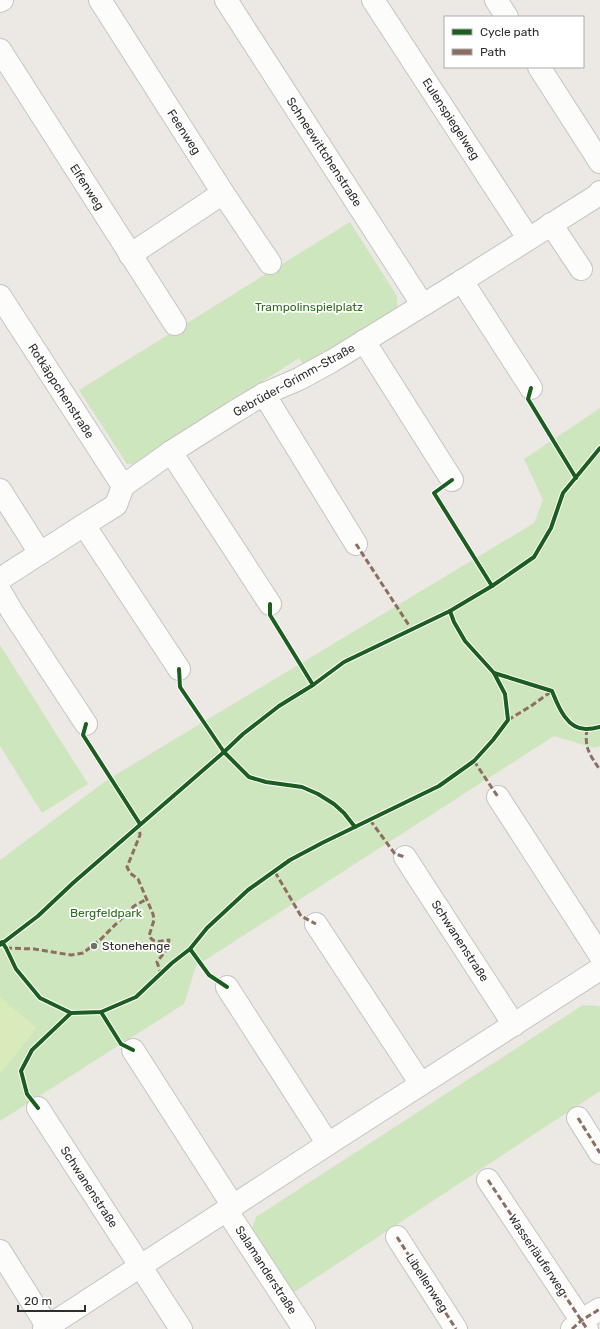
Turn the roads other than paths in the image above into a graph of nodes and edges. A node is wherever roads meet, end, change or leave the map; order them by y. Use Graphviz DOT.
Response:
graph roads {
  1 [pos="100,0"];
  2 [pos="226,0"];
  3 [pos="373,0"];
  4 [pos="496,0"];
  5 [pos="506,16"];
  6 [pos="0,50"];
  7 [pos="540,68"];
  8 [pos="600,162"];
  9 [pos="600,192"];
  10 [pos="223,193"];
  11 [pos="551,224"];
  12 [pos="528,238"];
  13 [pos="130,255"];
  14 [pos="270,263"];
  15 [pos="581,269"];
  16 [pos="462,281"];
  17 [pos="0,296"];
  18 [pos="422,304"];
  19 [pos="175,324"];
  20 [pos="364,341"];
  21 [pos="531,388"];
  22 [pos="264,394"];
  23 [pos="171,452"];
  24 [pos="452,480"];
  25 [pos="123,486"];
  26 [pos="0,490"];
  27 [pos="84,525"];
  28 [pos="356,544"];
  29 [pos="40,553"];
  30 [pos="0,579"];
  31 [pos="0,590"];
  32 [pos="270,604"];
  33 [pos="179,669"];
  34 [pos="86,724"];
  35 [pos="498,796"];
  36 [pos="405,857"];
  37 [pos="316,924"];
  38 [pos="600,956"];
  39 [pos="600,969"];
  40 [pos="227,987"];
  41 [pos="514,1025"];
  42 [pos="133,1050"];
  43 [pos="420,1084"];
  44 [pos="38,1108"];
  45 [pos="578,1118"];
  46 [pos="328,1144"];
  47 [pos="600,1152"];
  48 [pos="488,1180"];
  49 [pos="230,1208"];
  50 [pos="397,1237"];
  51 [pos="0,1251"];
  52 [pos="140,1266"];
  53 [pos="600,1308"];
  54 [pos="580,1326"];
  55 [pos="47,1328"];
  56 [pos="181,1329"];
  57 [pos="304,1329"];
  58 [pos="456,1329"];
  1 -- 10 [label="street, Feenweg"];
  2 -- 18 [label="street, Schneewittchenstraße"];
  3 -- 12 [label="street, Eulenspiegelweg"];
  4 -- 5 [label="street"];
  6 -- 13 [label="street, Elfenweg"];
  7 -- 8 [label="street"];
  9 -- 11 [label="street, Gebrüder-Grimm-Straße"];
  10 -- 13 [label="street"];
  10 -- 14 [label="street, Feenweg"];
  11 -- 12 [label="street, Gebrüder-Grimm-Straße"];
  11 -- 15 [label="street"];
  12 -- 16 [label="street, Gebrüder-Grimm-Straße"];
  13 -- 19 [label="street, Elfenweg"];
  16 -- 18 [label="street, Gebrüder-Grimm-Straße"];
  16 -- 21 [label="street"];
  17 -- 25 [label="street, Rotkäppchenstraße"];
  18 -- 20 [label="street, Gebrüder-Grimm-Straße"];
  20 -- 22 [label="street, Gebrüder-Grimm-Straße"];
  20 -- 24 [label="street"];
  22 -- 23 [label="street, Gebrüder-Grimm-Straße"];
  22 -- 28 [label="street"];
  23 -- 25 [label="street, Gebrüder-Grimm-Straße"];
  23 -- 32 [label="street"];
  25 -- 27 [label="street"];
  26 -- 29 [label="street"];
  27 -- 29 [label="street"];
  27 -- 33 [label="street"];
  29 -- 30 [label="street"];
  31 -- 34 [label="street"];
  35 -- 38 [label="street"];
  36 -- 41 [label="street, Schwanenstraße"];
  37 -- 43 [label="street"];
  39 -- 41 [label="street"];
  40 -- 46 [label="street"];
  41 -- 43 [label="street"];
  42 -- 49 [label="street"];
  43 -- 46 [label="street"];
  44 -- 52 [label="street, Schwanenstraße"];
  45 -- 47 [label="street"];
  46 -- 49 [label="street"];
  48 -- 54 [label="street, Wasserläuferweg"];
  49 -- 52 [label="street"];
  49 -- 57 [label="street, Salamanderstraße"];
  50 -- 58 [label="street, Libellenweg"];
  51 -- 55 [label="street"];
  52 -- 55 [label="street"];
  52 -- 56 [label="street, Schwanenstraße"];
  53 -- 54 [label="street"];
}
